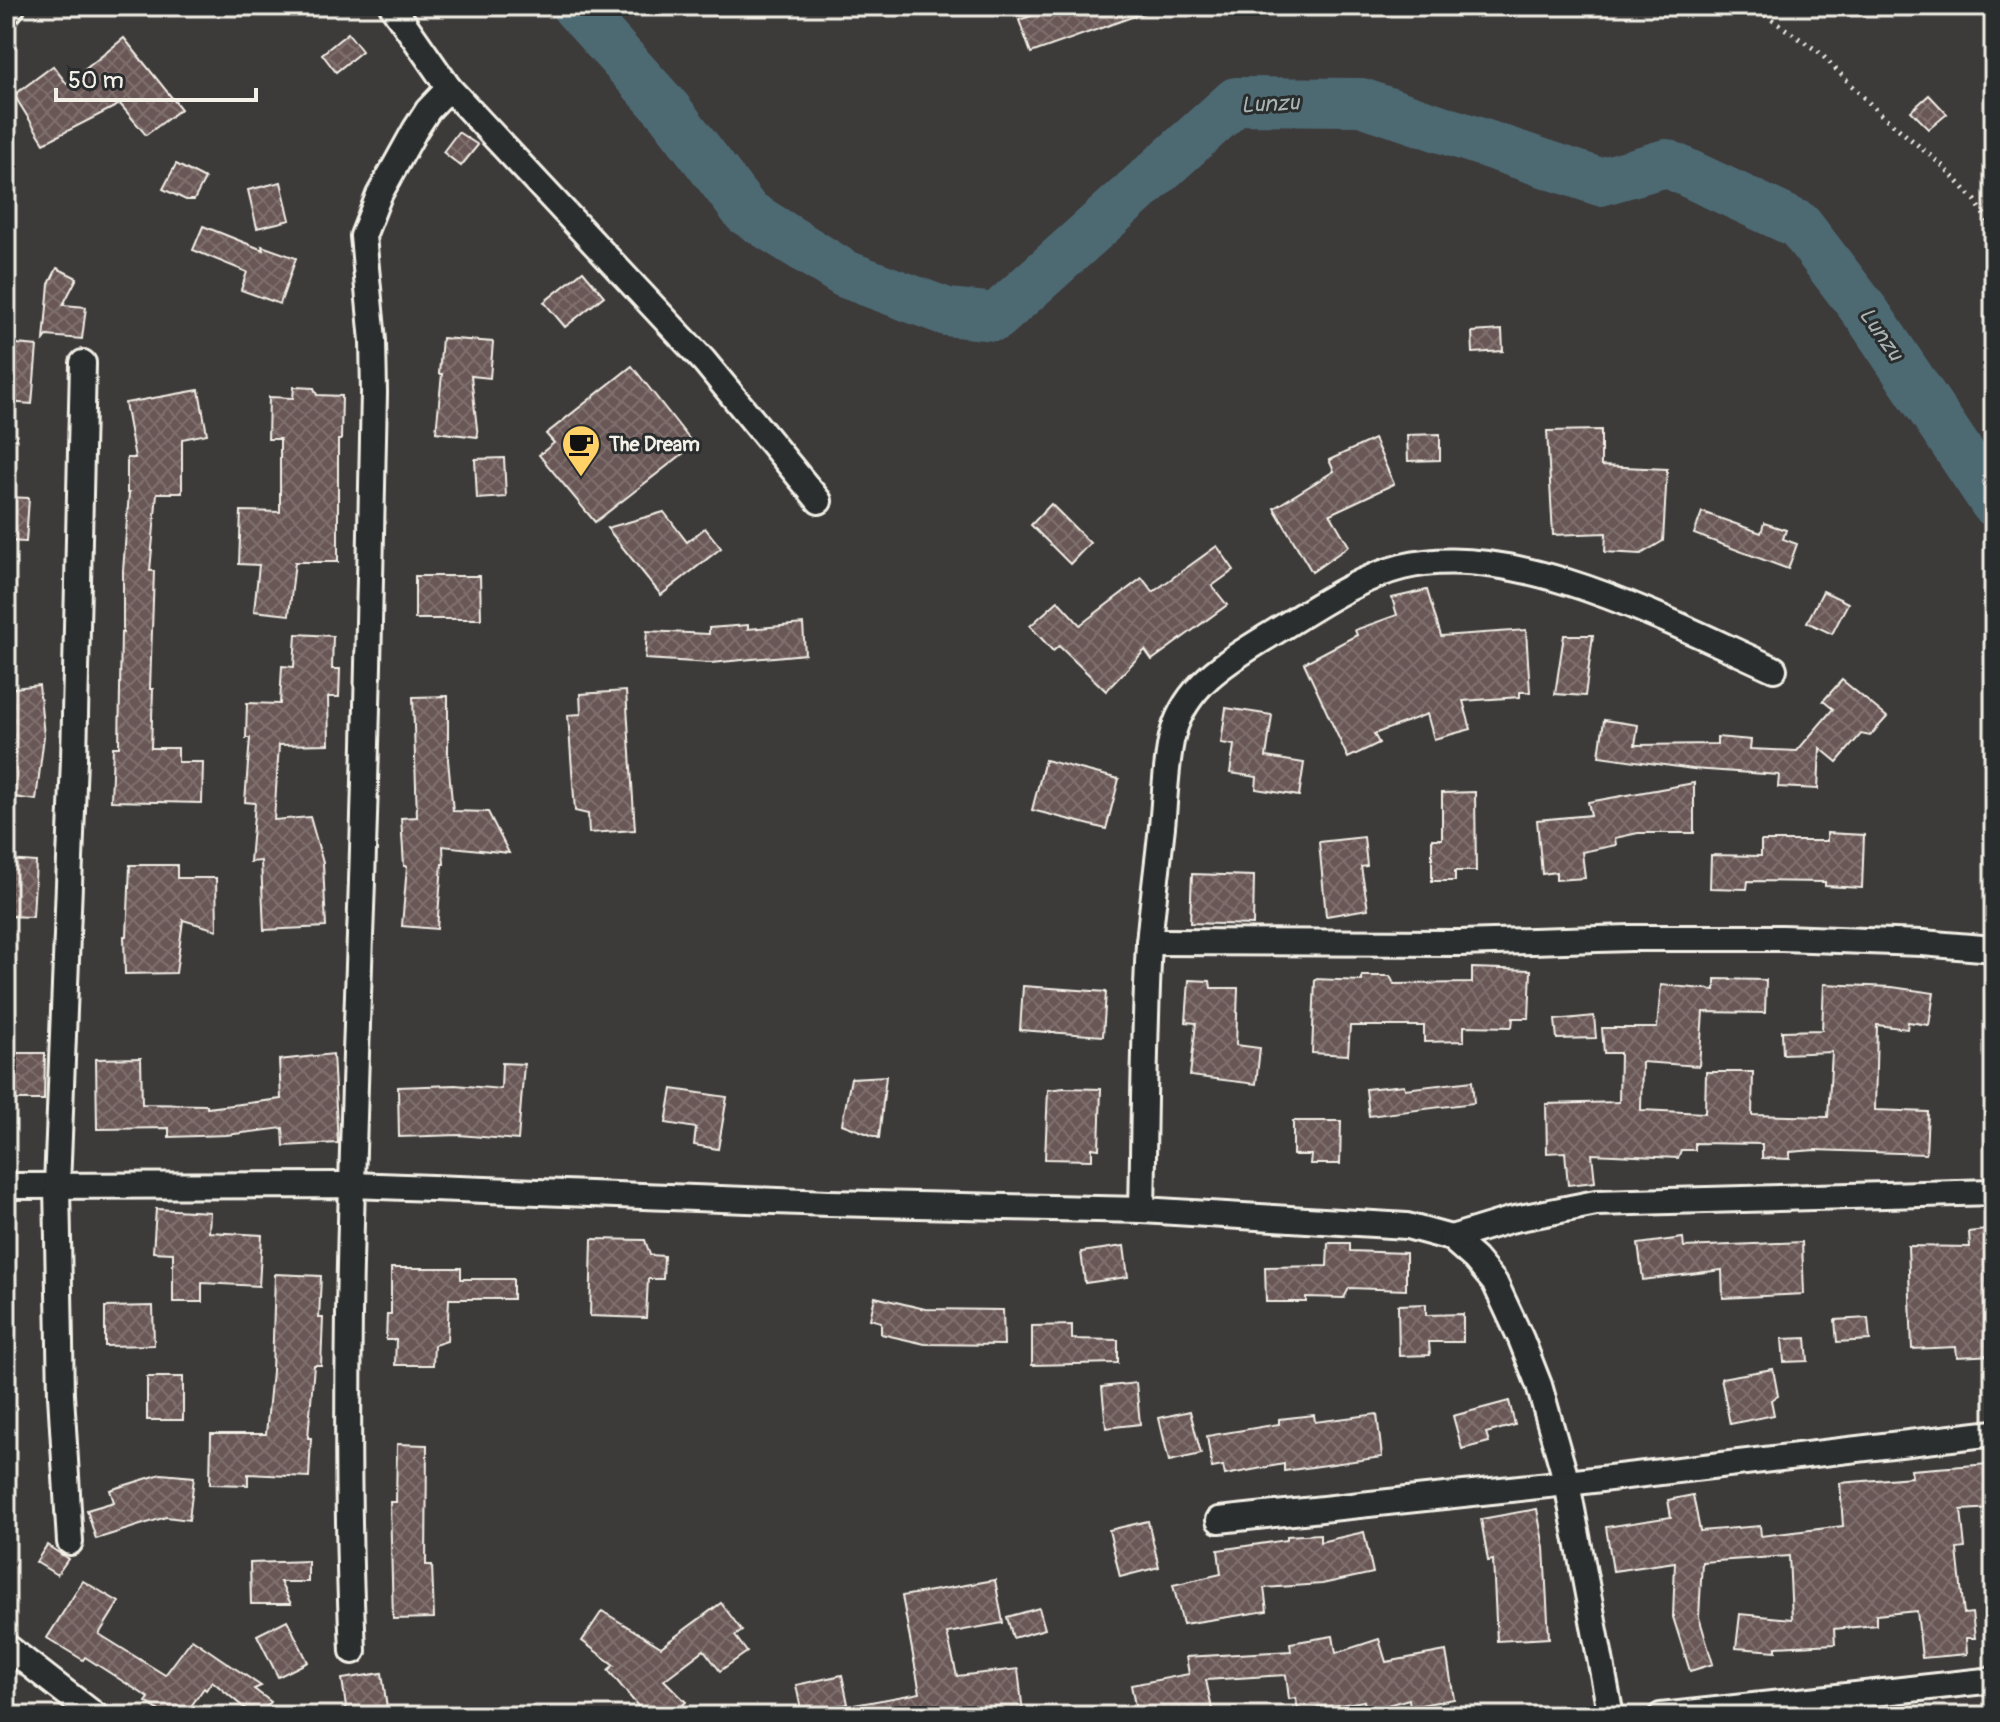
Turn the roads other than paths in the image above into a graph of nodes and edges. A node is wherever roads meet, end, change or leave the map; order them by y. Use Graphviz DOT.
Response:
graph roads {
  1 [pos="392,6"];
  2 [pos="449,88"];
  3 [pos="83,363"];
  4 [pos="819,501"];
  5 [pos="1774,669"];
  6 [pos="1149,942"];
  7 [pos="1994,949"];
  8 [pos="352,1185"];
  9 [pos="6,1186"];
  10 [pos="57,1186"];
  11 [pos="1994,1192"];
  12 [pos="1142,1210"];
  13 [pos="1451,1238"];
  14 [pos="1994,1433"];
  15 [pos="1567,1483"];
  16 [pos="1219,1520"];
  17 [pos="70,1542"];
  18 [pos="6,1646"];
  19 [pos="353,1651"];
  20 [pos="1994,1680"];
  21 [pos="96,1716"];
  22 [pos="1611,1716"];
  23 [pos="1661,1716"];
  1 -- 2 [label="street"];
  2 -- 4 [label="street"];
  2 -- 8 [label="street"];
  3 -- 10 [label="street"];
  5 -- 6 [label="street"];
  6 -- 7 [label="street"];
  6 -- 12 [label="street"];
  8 -- 10 [label="street"];
  8 -- 12 [label="street"];
  8 -- 19 [label="street"];
  9 -- 10 [label="street"];
  10 -- 17 [label="street"];
  11 -- 13 [label="street"];
  12 -- 13 [label="street"];
  13 -- 15 [label="street"];
  14 -- 15 [label="street"];
  15 -- 16 [label="street"];
  15 -- 22 [label="street"];
  18 -- 21 [label="street"];
  20 -- 23 [label="street"];
}
